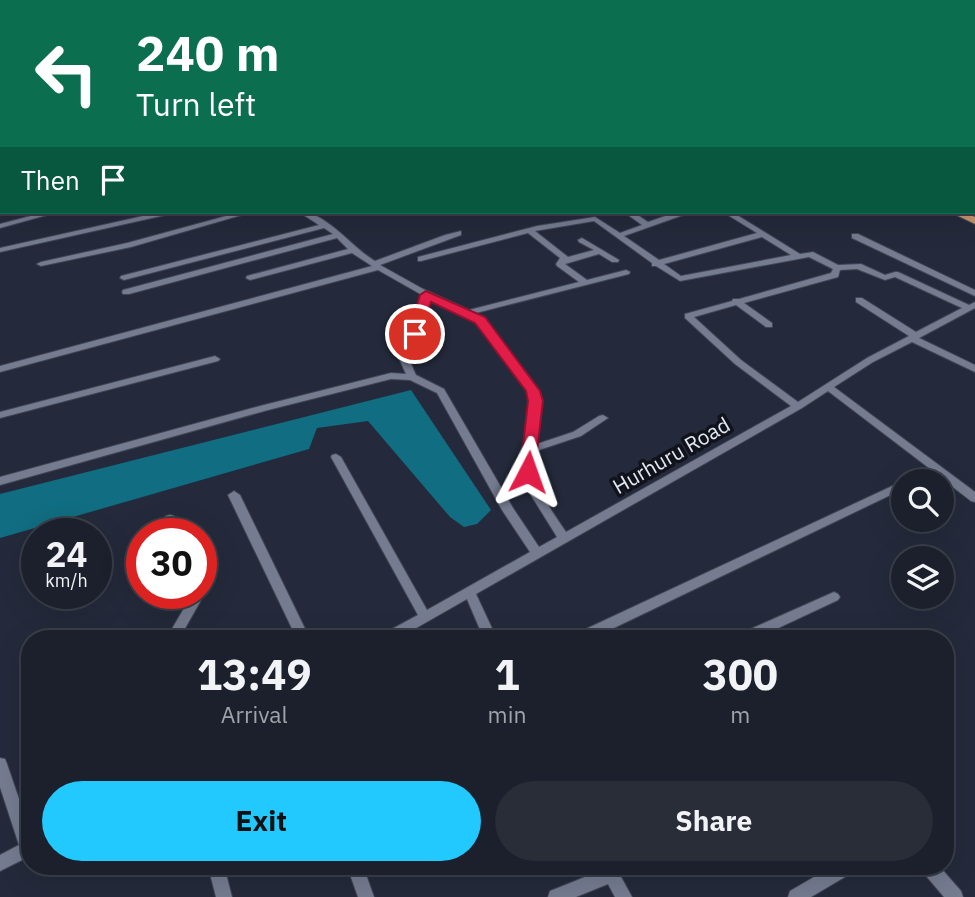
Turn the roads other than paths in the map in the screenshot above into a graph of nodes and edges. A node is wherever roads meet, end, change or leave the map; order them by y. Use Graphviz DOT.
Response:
graph roads {
  1 [pos="841,0"];
  2 [pos="864,0"];
  3 [pos="46,214"];
  4 [pos="161,214"];
  5 [pos="241,214"];
  6 [pos="307,214"];
  7 [pos="631,214"];
  8 [pos="677,214"];
  9 [pos="730,214"];
  10 [pos="583,215"];
  11 [pos="646,224"];
  12 [pos="327,225"];
  13 [pos="0,226"];
  14 [pos="529,230"];
  15 [pos="458,233"];
  16 [pos="763,234"];
  17 [pos="338,235"];
  18 [pos="618,236"];
  19 [pos="855,236"];
  20 [pos="582,240"];
  21 [pos="0,250"];
  22 [pos="354,250"];
  23 [pos="600,251"];
  24 [pos="798,256"];
  25 [pos="421,259"];
  26 [pos="615,260"];
  27 [pos="563,261"];
  28 [pos="41,264"];
  29 [pos="655,264"];
  30 [pos="376,266"];
  31 [pos="837,268"];
  32 [pos="625,272"];
  33 [pos="124,278"];
  34 [pos="250,278"];
  35 [pos="586,283"];
  36 [pos="126,292"];
  37 [pos="975,293"];
  38 [pos="426,295"];
  39 [pos="859,300"];
  40 [pos="736,301"];
  41 [pos="972,306"];
  42 [pos="467,313"];
  43 [pos="769,325"];
  44 [pos="914,337"];
  45 [pos="215,359"];
  46 [pos="0,369"];
  47 [pos="975,369"];
  48 [pos="412,377"];
  49 [pos="827,386"];
  50 [pos="798,406"];
  51 [pos="0,415"];
  52 [pos="603,418"];
  53 [pos="528,450"];
  54 [pos="336,457"];
  55 [pos="936,469"];
  56 [pos="0,481"];
  57 [pos="954,482"];
  58 [pos="891,491"];
  59 [pos="234,495"];
  60 [pos="975,498"];
  61 [pos="564,540"];
  62 [pos="538,554"];
  63 [pos="470,593"];
  64 [pos="834,597"];
  65 [pos="190,609"];
  66 [pos="425,617"];
  67 [pos="177,630"];
  68 [pos="299,630"];
  69 [pos="402,630"];
  70 [pos="487,630"];
  71 [pos="597,630"];
  72 [pos="762,630"];
  73 [pos="0,764"];
  74 [pos="21,825"];
  75 [pos="21,852"];
  76 [pos="0,863"];
  77 [pos="218,875"];
  78 [pos="358,875"];
  79 [pos="601,875"];
  80 [pos="611,875"];
  81 [pos="834,875"];
  82 [pos="936,875"];
  83 [pos="224,897"];
  84 [pos="366,897"];
  85 [pos="556,897"];
  86 [pos="624,897"];
  87 [pos="796,897"];
  88 [pos="955,897"];
  1 -- 2 [label="street"];
  3 -- 13 [label="street"];
  4 -- 21 [label="street"];
  5 -- 28 [label="street"];
  6 -- 12 [label="street"];
  7 -- 11 [label="street"];
  8 -- 11 [label="street"];
  9 -- 16 [label="street"];
  10 -- 14 [label="street"];
  10 -- 18 [label="street"];
  11 -- 18 [label="street"];
  12 -- 17 [label="street"];
  12 -- 33 [label="street"];
  14 -- 25 [label="street"];
  14 -- 27 [label="street"];
  15 -- 30 [label="street"];
  16 -- 24 [label="street"];
  16 -- 29 [label="street"];
  17 -- 22 [label="street"];
  17 -- 36 [label="street"];
  18 -- 29 [label="street"];
  19 -- 37 [label="street"];
  20 -- 23 [label="street"];
  22 -- 30 [label="street"];
  22 -- 34 [label="street"];
  23 -- 26 [label="street"];
  23 -- 27 [label="street"];
  24 -- 29 [label="street"];
  24 -- 31 [label="street"];
  27 -- 35 [label="street"];
  30 -- 38 [label="street"];
  30 -- 46 [label="street"];
  31 -- 40 [label="street"];
  31 -- 41 [label="street"];
  32 -- 35 [label="street"];
  35 -- 42 [label="street"];
  38 -- 42 [label="street"];
  38 -- 48 [label="street"];
  39 -- 44 [label="street"];
  40 -- 43 [label="street"];
  40 -- 50 [label="street"];
  41 -- 44 [label="street, Hurhuru Road"];
  42 -- 53 [label="street"];
  44 -- 47 [label="street"];
  44 -- 49 [label="street, Hurhuru Road"];
  45 -- 51 [label="street"];
  48 -- 56 [label="street"];
  48 -- 62 [label="street"];
  49 -- 50 [label="street, Hurhuru Road"];
  49 -- 55 [label="street"];
  50 -- 61 [label="street, Hurhuru Road"];
  52 -- 53 [label="street"];
  53 -- 61 [label="street"];
  54 -- 66 [label="street"];
  57 -- 60 [label="street"];
  58 -- 71 [label="street"];
  59 -- 68 [label="street"];
  61 -- 62 [label="street, Hurhuru Road"];
  62 -- 63 [label="street, Hurhuru Road"];
  63 -- 66 [label="street, Hurhuru Road"];
  63 -- 70 [label="street"];
  64 -- 72 [label="street"];
  65 -- 67 [label="street"];
  66 -- 69 [label="street, Hurhuru Road"];
  73 -- 74 [label="street"];
  75 -- 76 [label="street"];
  77 -- 83 [label="street"];
  78 -- 84 [label="street"];
  79 -- 85 [label="street"];
  80 -- 86 [label="street"];
  81 -- 87 [label="street"];
  82 -- 88 [label="street"];
}
